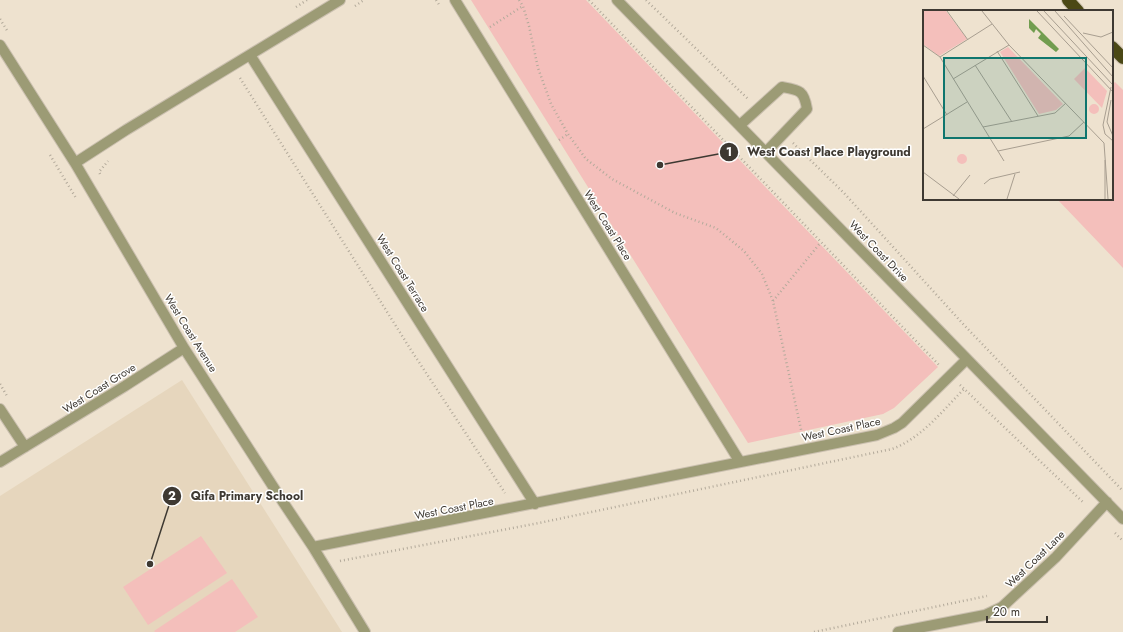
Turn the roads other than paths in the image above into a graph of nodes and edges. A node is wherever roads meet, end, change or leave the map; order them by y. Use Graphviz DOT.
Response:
graph roads {
  1 [pos="340,0"];
  2 [pos="455,0"];
  3 [pos="618,0"];
  4 [pos="1068,0"];
  5 [pos="1077,10"];
  6 [pos="0,45"];
  7 [pos="1113,48"];
  8 [pos="250,55"];
  9 [pos="1123,58"];
  10 [pos="740,125"];
  11 [pos="766,152"];
  12 [pos="74,164"];
  13 [pos="184,348"];
  14 [pos="967,359"];
  15 [pos="0,409"];
  16 [pos="25,446"];
  17 [pos="0,462"];
  18 [pos="740,462"];
  19 [pos="1107,502"];
  20 [pos="535,504"];
  21 [pos="1123,519"];
  22 [pos="313,548"];
  23 [pos="365,632"];
  24 [pos="898,632"];
  1 -- 8 [label="street"];
  2 -- 18 [label="street, West Coast Place"];
  3 -- 10 [label="street, West Coast Drive"];
  4 -- 5 [label="highway"];
  6 -- 12 [label="street, West Coast Avenue"];
  7 -- 9 [label="highway"];
  8 -- 12 [label="street"];
  8 -- 20 [label="street, West Coast Terrace"];
  10 -- 11 [label="street, West Coast Drive"];
  10 -- 11 [label="street"];
  11 -- 14 [label="street, West Coast Drive"];
  12 -- 13 [label="street, West Coast Avenue"];
  13 -- 16 [label="street, West Coast Grove"];
  13 -- 22 [label="street, West Coast Avenue"];
  14 -- 18 [label="street, West Coast Place"];
  14 -- 19 [label="street, West Coast Drive"];
  15 -- 16 [label="street"];
  16 -- 17 [label="street, West Coast Grove"];
  18 -- 20 [label="street, West Coast Place"];
  19 -- 21 [label="street, West Coast Drive"];
  19 -- 24 [label="street, West Coast Lane"];
  20 -- 22 [label="street, West Coast Place"];
  22 -- 23 [label="street, West Coast Avenue"];
}
